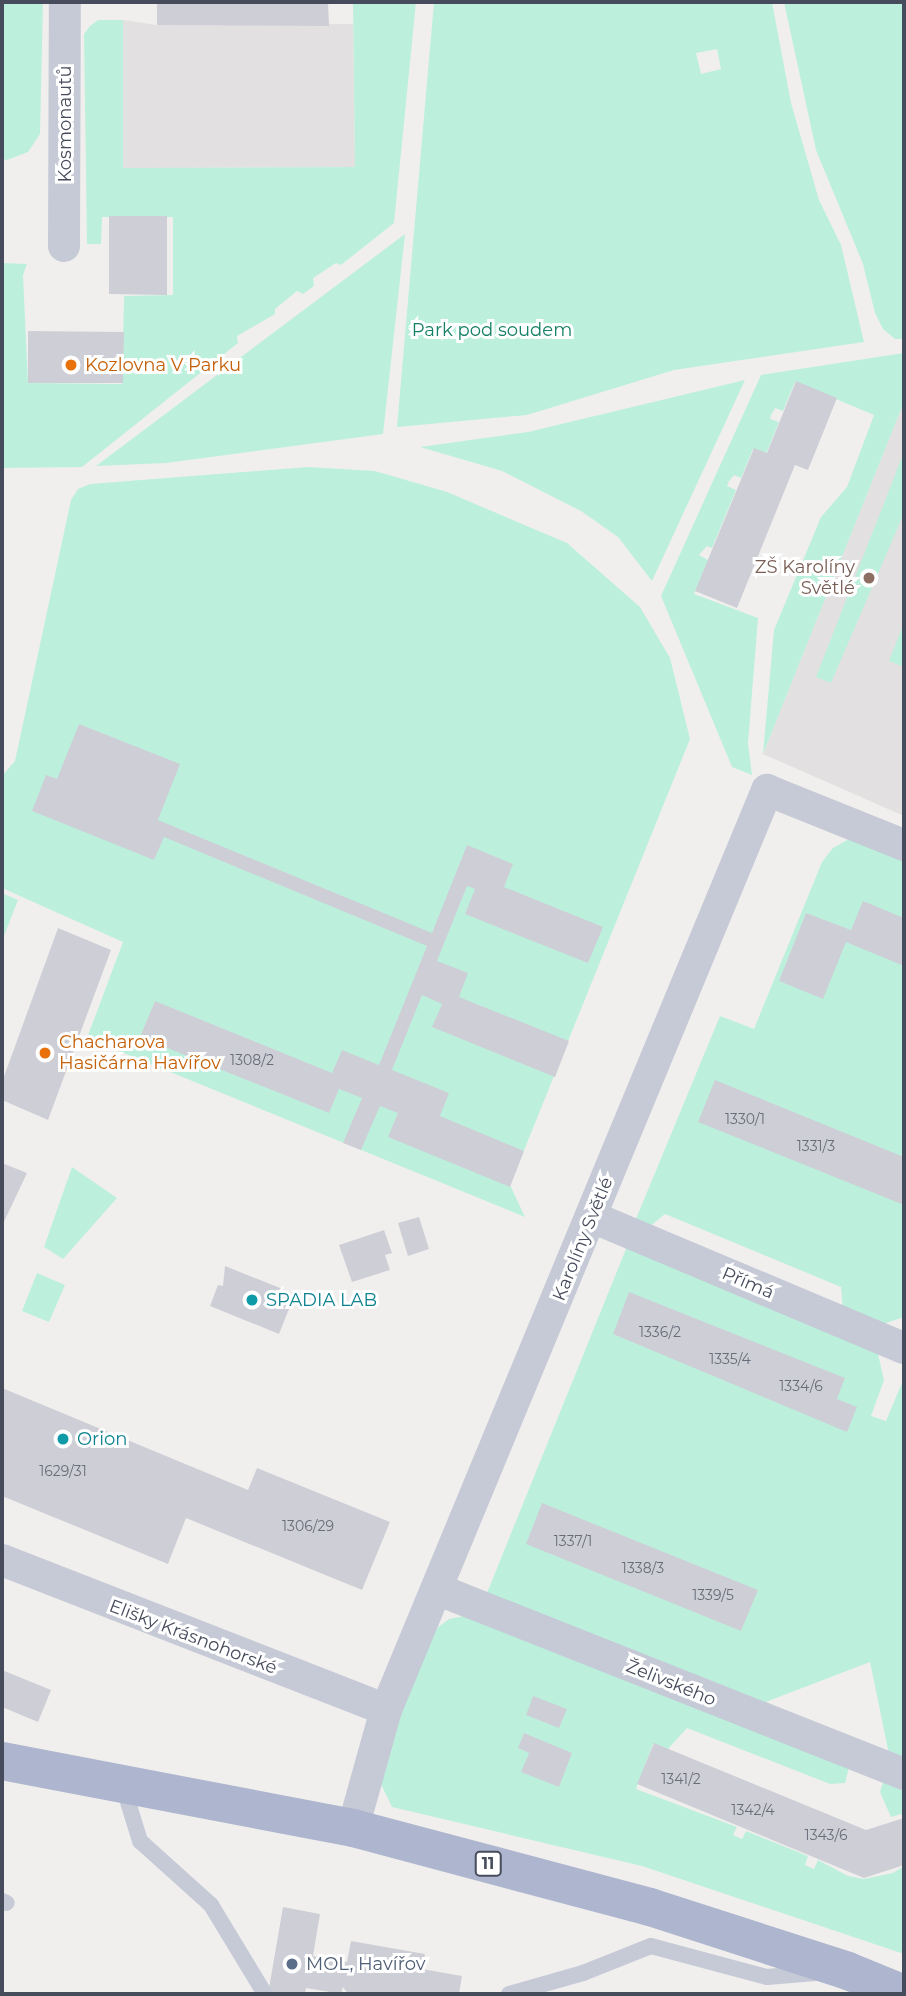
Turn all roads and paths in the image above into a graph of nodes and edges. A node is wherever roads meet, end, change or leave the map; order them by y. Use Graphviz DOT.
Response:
graph roads {
  1 [pos="65,2"];
  2 [pos="64,246"];
  3 [pos="904,845"];
  4 [pos="592,1217"];
  5 [pos="904,1348"];
  6 [pos="2,1560"];
  7 [pos="439,1590"];
  8 [pos="386,1710"];
  9 [pos="2,1761"];
  10 [pos="904,1774"];
  11 [pos="122,1784"];
  12 [pos="353,1828"];
  13 [pos="848,1971"];
  14 [pos="265,1994"];
  15 [pos="509,1994"];
  16 [pos="904,1994"];
  1 -- 2 [label="street, Kosmonautů"];
  3 -- 4 [label="street, Karolíny Světlé"];
  4 -- 5 [label="street, Přímá"];
  4 -- 7 [label="street, Karolíny Světlé"];
  6 -- 8 [label="street, Elišky Krásnohorské"];
  7 -- 8 [label="street, Karolíny Světlé"];
  7 -- 10 [label="street, Želivského"];
  8 -- 12 [label="street, Karolíny Světlé"];
  9 -- 11 [label="main road, 11"];
  11 -- 12 [label="main road, 11"];
  11 -- 14 [label="lane"];
  12 -- 13 [label="main road, 11"];
  13 -- 15 [label="lane"];
  13 -- 16 [label="main road, 11"];
}
